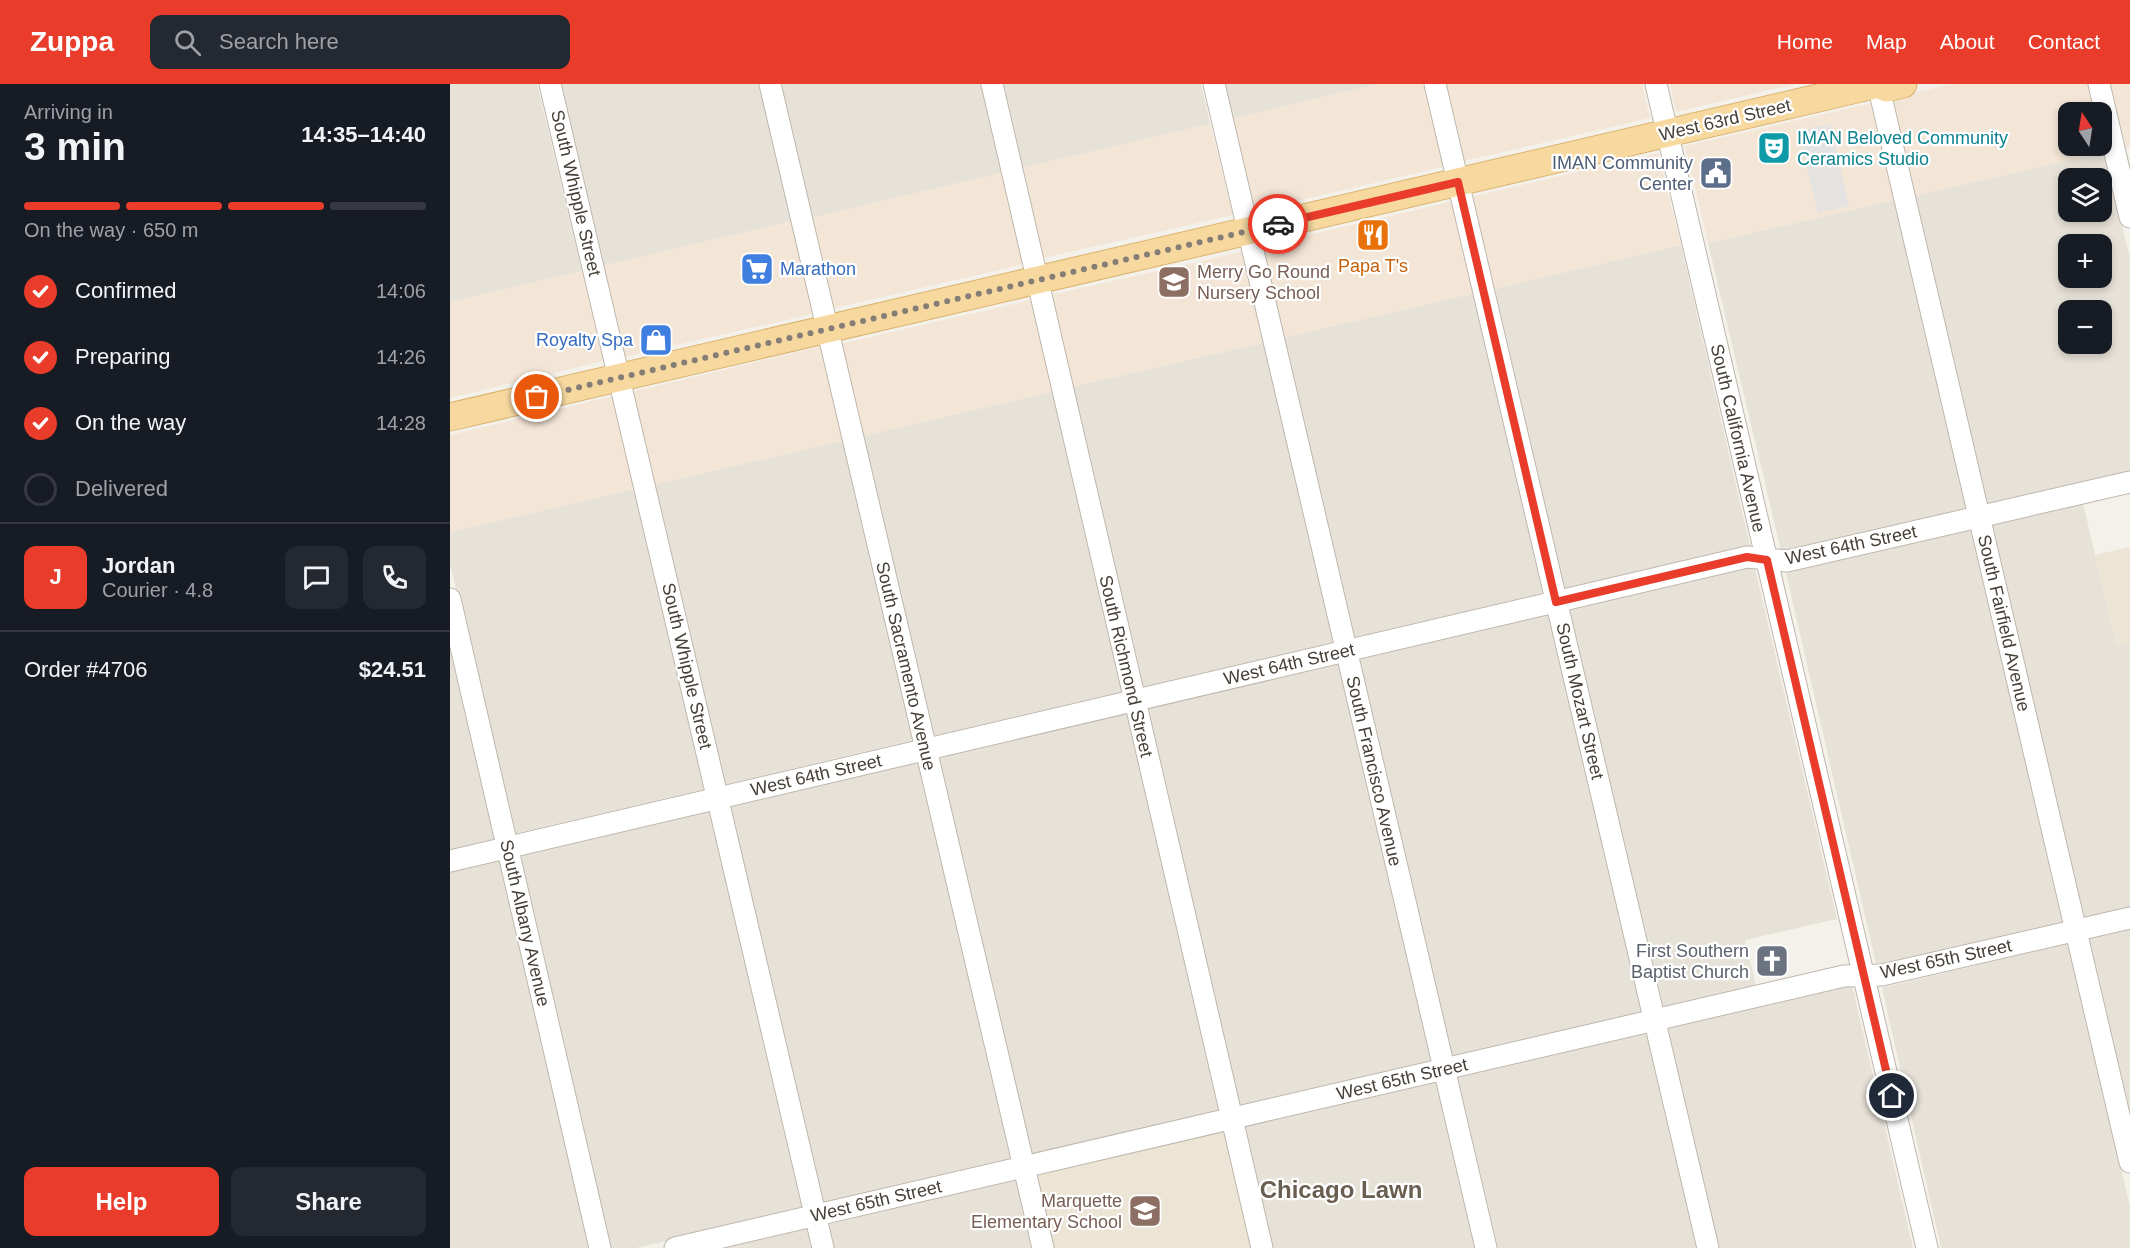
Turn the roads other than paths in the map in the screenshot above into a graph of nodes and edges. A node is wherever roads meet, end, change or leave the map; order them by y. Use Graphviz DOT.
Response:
graph roads {
  1 [pos="550,84"];
  2 [pos="770,84"];
  3 [pos="992,84"];
  4 [pos="1214,84"];
  5 [pos="1435,84"];
  6 [pos="1656,84"];
  7 [pos="1878,84"];
  8 [pos="1903,84"];
  9 [pos="2099,84"];
  10 [pos="1668,133"];
  11 [pos="1458,182"];
  12 [pos="2130,217"];
  13 [pos="1248,231"];
  14 [pos="1038,280"];
  15 [pos="828,329"];
  16 [pos="619,378"];
  17 [pos="450,417"];
  18 [pos="2130,482"];
  19 [pos="1979,517"];
  20 [pos="1767,560"];
  21 [pos="450,599"];
  22 [pos="1556,602"];
  23 [pos="1346,651"];
  24 [pos="1134,700"];
  25 [pos="926,749"];
  26 [pos="718,798"];
  27 [pos="508,847"];
  28 [pos="450,861"];
  29 [pos="2130,918"];
  30 [pos="2076,930"];
  31 [pos="1863,976"];
  32 [pos="1654,1020"];
  33 [pos="1444,1069"];
  34 [pos="1232,1119"];
  35 [pos="2130,1162"];
  36 [pos="1024,1167"];
  37 [pos="815,1215"];
  38 [pos="600,1248"];
  39 [pos="675,1248"];
  40 [pos="823,1248"];
  41 [pos="1043,1248"];
  42 [pos="1262,1248"];
  43 [pos="1486,1248"];
  44 [pos="1708,1248"];
  45 [pos="1927,1248"];
  1 -- 16 [label="street, South Whipple Street"];
  2 -- 15 [label="street, South Sacramento Avenue"];
  3 -- 14 [label="street, South Richmond Street"];
  4 -- 13 [label="street, South Francisco Avenue"];
  5 -- 11 [label="street, South Mozart Street"];
  6 -- 10 [label="street, South California Avenue"];
  7 -- 8 [label="main road, West 63rd Street"];
  7 -- 10 [label="main road, West 63rd Street"];
  7 -- 19 [label="street, South Fairfield Avenue"];
  9 -- 12 [label="street"];
  10 -- 11 [label="main road, West 63rd Street"];
  10 -- 20 [label="street, South California Avenue"];
  11 -- 13 [label="main road, West 63rd Street"];
  11 -- 22 [label="street, South Mozart Street"];
  13 -- 14 [label="main road, West 63rd Street"];
  13 -- 23 [label="street, South Francisco Avenue"];
  14 -- 15 [label="main road, West 63rd Street"];
  14 -- 24 [label="street, South Richmond Street"];
  15 -- 16 [label="main road, West 63rd Street"];
  15 -- 25 [label="street, South Sacramento Avenue"];
  16 -- 17 [label="main road, West 63rd Street"];
  16 -- 26 [label="street, South Whipple Street"];
  18 -- 19 [label="street, West 64th Street"];
  19 -- 20 [label="street, West 64th Street"];
  19 -- 30 [label="street, South Fairfield Avenue"];
  20 -- 22 [label="street, West 64th Street"];
  20 -- 31 [label="street, South California Avenue"];
  21 -- 27 [label="street, South Albany Avenue"];
  22 -- 23 [label="street, West 64th Street"];
  22 -- 32 [label="street, South Mozart Street"];
  23 -- 24 [label="street, West 64th Street"];
  23 -- 33 [label="street, South Francisco Avenue"];
  24 -- 25 [label="street, West 64th Street"];
  24 -- 34 [label="street, South Richmond Street"];
  25 -- 26 [label="street, West 64th Street"];
  25 -- 36 [label="street, South Sacramento Avenue"];
  26 -- 27 [label="street, West 64th Street"];
  26 -- 37 [label="street, South Whipple Street"];
  27 -- 28 [label="street, West 64th Street"];
  27 -- 38 [label="street, South Albany Avenue"];
  29 -- 30 [label="street, West 65th Street"];
  30 -- 31 [label="street, West 65th Street"];
  30 -- 35 [label="street, South Fairfield Avenue"];
  31 -- 32 [label="street, West 65th Street"];
  31 -- 45 [label="street, South California Avenue"];
  32 -- 33 [label="street, West 65th Street"];
  32 -- 44 [label="street, South Mozart Street"];
  33 -- 34 [label="street, West 65th Street"];
  33 -- 43 [label="street, South Francisco Avenue"];
  34 -- 36 [label="street, West 65th Street"];
  34 -- 42 [label="street, South Richmond Street"];
  36 -- 37 [label="street, West 65th Street"];
  36 -- 41 [label="street, South Sacramento Avenue"];
  37 -- 39 [label="street, West 65th Street"];
  37 -- 40 [label="street, South Whipple Street"];
}
